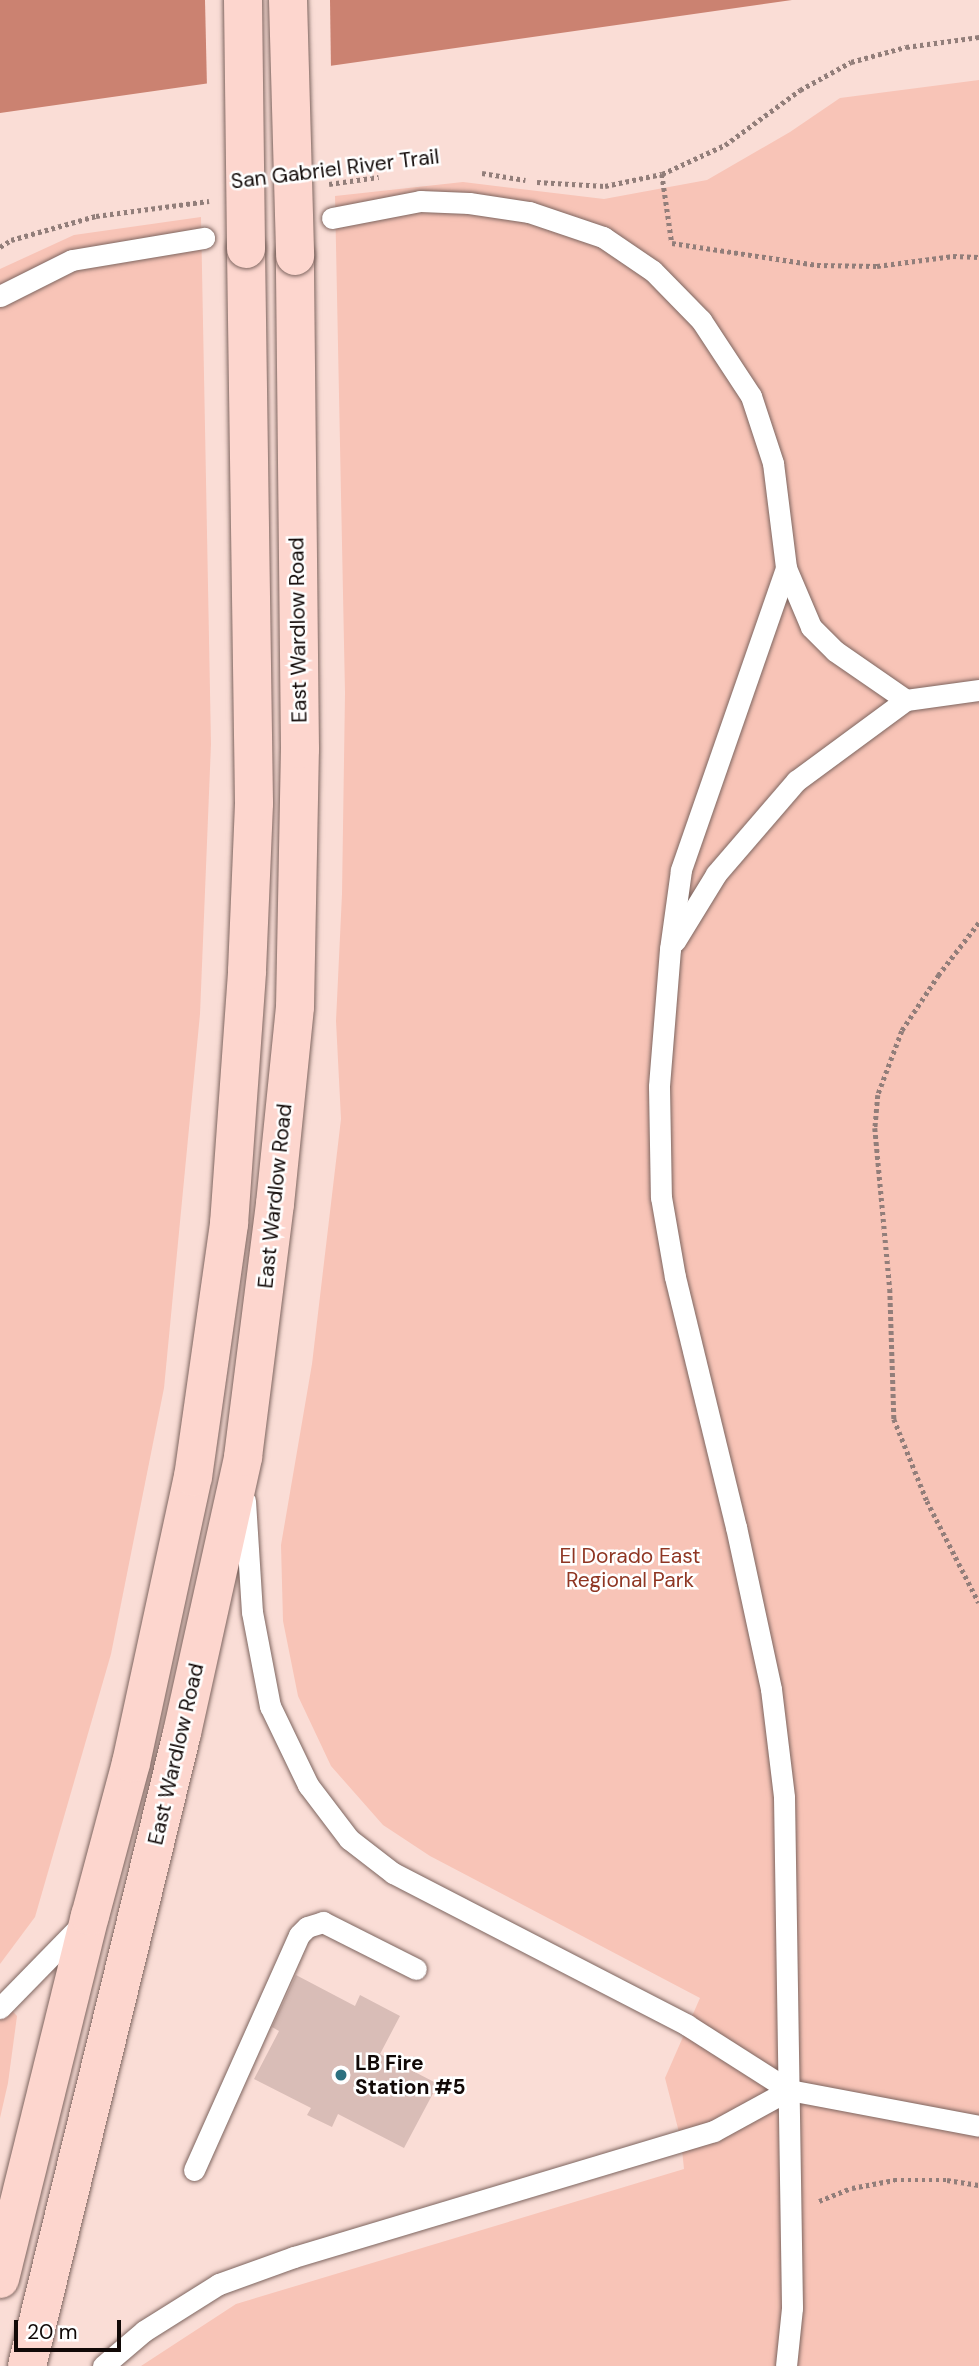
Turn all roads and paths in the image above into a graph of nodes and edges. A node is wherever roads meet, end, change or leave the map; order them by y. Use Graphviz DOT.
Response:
graph roads {
  1 [pos="243,0"];
  2 [pos="288,0"];
  3 [pos="979,37"];
  4 [pos="476,172"];
  5 [pos="662,174"];
  6 [pos="389,176"];
  7 [pos="322,185"];
  8 [pos="216,200"];
  9 [pos="332,218"];
  10 [pos="204,238"];
  11 [pos="0,247"];
  12 [pos="979,257"];
  13 [pos="0,296"];
  14 [pos="786,568"];
  15 [pos="979,690"];
  16 [pos="906,699"];
  17 [pos="979,923"];
  18 [pos="670,949"];
  19 [pos="243,1457"];
  20 [pos="979,1604"];
  21 [pos="90,1916"];
  22 [pos="416,1969"];
  23 [pos="0,2008"];
  24 [pos="789,2090"];
  25 [pos="979,2126"];
  26 [pos="194,2170"];
  27 [pos="979,2185"];
  28 [pos="791,2207"];
  29 [pos="0,2279"];
  30 [pos="27,2366"];
  31 [pos="103,2366"];
  32 [pos="786,2366"];
  1 -- 21 [label="main road, East Wardlow Road, bridge"];
  2 -- 19 [label="main road, East Wardlow Road, bridge"];
  3 -- 5 [label="path"];
  4 -- 5 [label="path"];
  5 -- 12 [label="path"];
  6 -- 7 [label="path, San Gabriel River Trail"];
  8 -- 11 [label="path, San Gabriel River Trail"];
  9 -- 14 [label="lane"];
  10 -- 13 [label="lane"];
  14 -- 16 [label="lane"];
  14 -- 18 [label="lane"];
  15 -- 16 [label="lane"];
  16 -- 18 [label="lane"];
  17 -- 20 [label="path"];
  18 -- 24 [label="lane"];
  19 -- 24 [label="lane"];
  19 -- 30 [label="main road, East Wardlow Road"];
  21 -- 23 [label="lane"];
  21 -- 29 [label="main road, East Wardlow Road"];
  22 -- 26 [label="lane"];
  24 -- 25 [label="lane"];
  24 -- 28 [label="lane"];
  24 -- 31 [label="lane"];
  27 -- 28 [label="path"];
  28 -- 32 [label="lane"];
}
